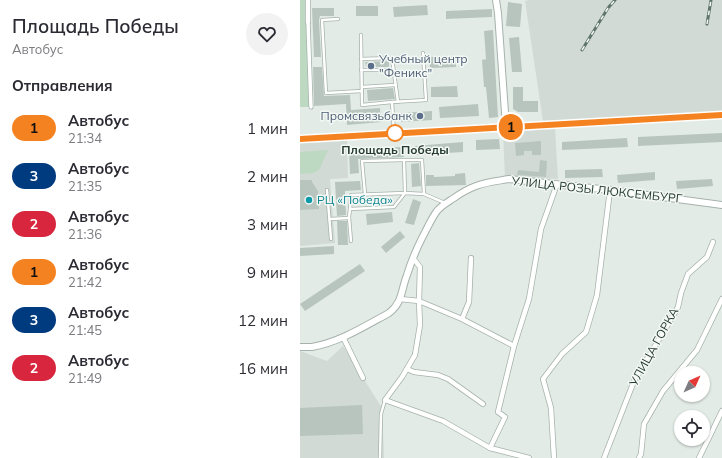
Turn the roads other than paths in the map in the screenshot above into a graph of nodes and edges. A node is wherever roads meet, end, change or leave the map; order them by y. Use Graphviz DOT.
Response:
graph roads {
  1 [pos="308,0"];
  2 [pos="496,0"];
  3 [pos="338,19"];
  4 [pos="308,22"];
  5 [pos="361,35"];
  6 [pos="424,53"];
  7 [pos="361,59"];
  8 [pos="361,70"];
  9 [pos="393,70"];
  10 [pos="395,85"];
  11 [pos="362,87"];
  12 [pos="362,91"];
  13 [pos="392,102"];
  14 [pos="398,102"];
  15 [pos="311,107"];
  16 [pos="722,115"];
  17 [pos="506,127"];
  18 [pos="394,133"];
  19 [pos="300,139"];
  20 [pos="404,160"];
  21 [pos="557,184"];
  22 [pos="327,190"];
  23 [pos="610,190"];
  24 [pos="405,193"];
  25 [pos="364,194"];
  26 [pos="424,194"];
  27 [pos="445,203"];
  28 [pos="722,205"];
  29 [pos="350,209"];
  30 [pos="349,218"];
  31 [pos="330,219"];
  32 [pos="332,239"];
  33 [pos="351,241"];
  34 [pos="713,242"];
  35 [pos="413,258"];
  36 [pos="471,258"];
  37 [pos="400,299"];
  38 [pos="722,299"];
  39 [pos="419,301"];
  40 [pos="462,319"];
  41 [pos="343,337"];
  42 [pos="514,346"];
  43 [pos="300,347"];
  44 [pos="407,370"];
  45 [pos="363,378"];
  46 [pos="385,400"];
  47 [pos="483,404"];
  48 [pos="722,411"];
  49 [pos="490,448"];
  50 [pos="380,458"];
  51 [pos="529,458"];
  52 [pos="554,458"];
  53 [pos="604,458"];
  54 [pos="639,458"];
  55 [pos="699,458"];
  1 -- 4 [label="street"];
  2 -- 17 [label="street"];
  3 -- 12 [label="lane"];
  4 -- 15 [label="street"];
  5 -- 7 [label="lane"];
  6 -- 14 [label="lane"];
  7 -- 8 [label="lane"];
  7 -- 9 [label="lane"];
  8 -- 9 [label="lane"];
  8 -- 11 [label="lane"];
  9 -- 10 [label="lane"];
  10 -- 11 [label="lane"];
  10 -- 14 [label="lane"];
  11 -- 12 [label="lane"];
  12 -- 13 [label="lane"];
  13 -- 14 [label="lane"];
  13 -- 18 [label="lane"];
  16 -- 17 [label="main road"];
  17 -- 18 [label="main road"];
  18 -- 19 [label="main road"];
  20 -- 24 [label="lane"];
  20 -- 25 [label="lane"];
  20 -- 26 [label="lane"];
  21 -- 23 [label="street, УЛИЦА РОЗЫ ЛЮКСЕМБУРГ"];
  21 -- 27 [label="street, УЛИЦА РОЗЫ ЛЮКСЕМБУРГ"];
  21 -- 42 [label="street"];
  22 -- 31 [label="lane"];
  23 -- 28 [label="street, УЛИЦА РОЗЫ ЛЮКСЕМБУРГ"];
  23 -- 52 [label="street"];
  24 -- 25 [label="lane"];
  24 -- 26 [label="lane"];
  24 -- 29 [label="lane"];
  25 -- 29 [label="lane"];
  26 -- 27 [label="lane"];
  27 -- 35 [label="street, УЛИЦА РОЗЫ ЛЮКСЕМБУРГ"];
  29 -- 30 [label="lane"];
  30 -- 31 [label="lane"];
  30 -- 33 [label="lane"];
  31 -- 32 [label="lane"];
  34 -- 53 [label="street, УЛИЦА ГОРКА"];
  35 -- 37 [label="street, УЛИЦА РОЗЫ ЛЮКСЕМБУРГ"];
  35 -- 39 [label="street"];
  36 -- 40 [label="street"];
  37 -- 39 [label="street"];
  37 -- 41 [label="street, УЛИЦА РОЗЫ ЛЮКСЕМБУРГ"];
  38 -- 54 [label="street"];
  39 -- 40 [label="street"];
  39 -- 44 [label="street"];
  40 -- 42 [label="street"];
  41 -- 43 [label="street, УЛИЦА РОЗЫ ЛЮКСЕМБУРГ"];
  41 -- 45 [label="street"];
  42 -- 49 [label="street"];
  44 -- 46 [label="street"];
  44 -- 47 [label="street"];
  46 -- 49 [label="street"];
  46 -- 50 [label="lane"];
  48 -- 55 [label="street"];
  49 -- 51 [label="street"];
}
